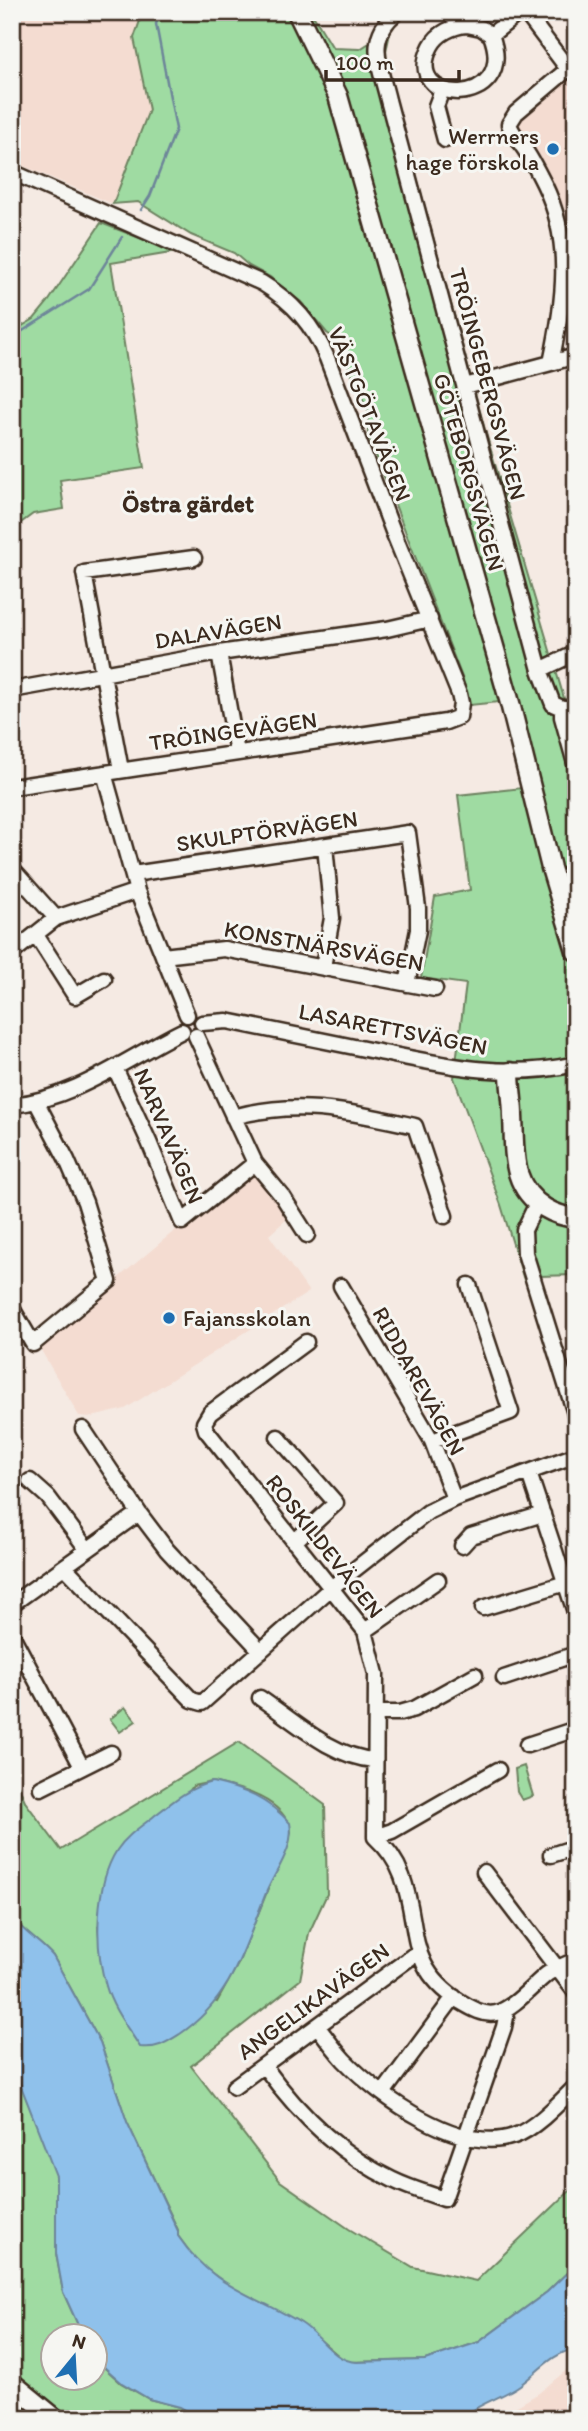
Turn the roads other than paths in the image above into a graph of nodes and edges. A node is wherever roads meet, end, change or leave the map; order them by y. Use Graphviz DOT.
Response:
graph roads {
  1 [pos="297,12"];
  2 [pos="397,12"];
  3 [pos="523,12"];
  4 [pos="491,35"];
  5 [pos="442,90"];
  6 [pos="445,140"];
  7 [pos="12,172"];
  8 [pos="576,356"];
  9 [pos="551,363"];
  10 [pos="466,386"];
  11 [pos="194,558"];
  12 [pos="430,620"];
  13 [pos="219,653"];
  14 [pos="576,653"];
  15 [pos="540,670"];
  16 [pos="103,672"];
  17 [pos="12,690"];
  18 [pos="569,708"];
  19 [pos="459,717"];
  20 [pos="237,753"];
  21 [pos="576,767"];
  22 [pos="121,770"];
  23 [pos="104,773"];
  24 [pos="12,788"];
  25 [pos="325,846"];
  26 [pos="12,869"];
  27 [pos="133,874"];
  28 [pos="137,891"];
  29 [pos="56,918"];
  30 [pos="36,935"];
  31 [pos="576,951"];
  32 [pos="12,953"];
  33 [pos="163,956"];
  34 [pos="323,967"];
  35 [pos="104,979"];
  36 [pos="407,984"];
  37 [pos="435,989"];
  38 [pos="193,1030"];
  39 [pos="576,1064"];
  40 [pos="114,1068"];
  41 [pos="510,1072"];
  42 [pos="36,1101"];
  43 [pos="12,1104"];
  44 [pos="233,1117"];
  45 [pos="255,1163"];
  46 [pos="537,1203"];
  47 [pos="444,1216"];
  48 [pos="576,1218"];
  49 [pos="307,1235"];
  50 [pos="469,1284"];
  51 [pos="341,1286"];
  52 [pos="12,1308"];
  53 [pos="306,1342"];
  54 [pos="576,1417"];
  55 [pos="83,1429"];
  56 [pos="278,1437"];
  57 [pos="432,1441"];
  58 [pos="576,1455"];
  59 [pos="529,1473"];
  60 [pos="30,1481"];
  61 [pos="454,1499"];
  62 [pos="139,1513"];
  63 [pos="543,1514"];
  64 [pos="294,1542"];
  65 [pos="462,1546"];
  66 [pos="87,1549"];
  67 [pos="65,1567"];
  68 [pos="438,1580"];
  69 [pos="565,1583"];
  70 [pos="331,1588"];
  71 [pos="12,1604"];
  72 [pos="483,1608"];
  73 [pos="576,1615"];
  74 [pos="365,1631"];
  75 [pos="12,1635"];
  76 [pos="261,1651"];
  77 [pos="576,1654"];
  78 [pos="475,1675"];
  79 [pos="504,1678"];
  80 [pos="260,1698"];
  81 [pos="377,1713"];
  82 [pos="576,1729"];
  83 [pos="527,1745"];
  84 [pos="111,1753"];
  85 [pos="374,1760"];
  86 [pos="82,1767"];
  87 [pos="498,1769"];
  88 [pos="41,1788"];
  89 [pos="375,1837"];
  90 [pos="576,1847"];
  91 [pos="551,1855"];
  92 [pos="484,1872"];
  93 [pos="418,1952"];
  94 [pos="576,1960"];
  95 [pos="558,1968"];
  96 [pos="576,1993"];
  97 [pos="454,1997"];
  98 [pos="504,2010"];
  99 [pos="318,2026"];
  100 [pos="264,2066"];
  101 [pos="576,2086"];
  102 [pos="234,2087"];
  103 [pos="383,2093"];
  104 [pos="467,2137"];
  105 [pos="12,2383"];
  106 [pos="56,2419"];
  1 -- 31 [label="main road, GÖTEBORGSVÄGEN"];
  2 -- 10 [label="street, TRÖINGEBERGSVÄGEN"];
  3 -- 4 [label="street"];
  3 -- 9 [label="street"];
  4 -- 5 [label="street"];
  4 -- 5 [label="street"];
  5 -- 6 [label="street"];
  7 -- 12 [label="street, VÄSTGÖTAVÄGEN"];
  8 -- 9 [label="street"];
  9 -- 10 [label="street"];
  10 -- 15 [label="street, TRÖINGEBERGSVÄGEN"];
  11 -- 16 [label="street"];
  12 -- 13 [label="street, DALAVÄGEN"];
  12 -- 19 [label="street, VÄSTGÖTAVÄGEN"];
  13 -- 16 [label="street, DALAVÄGEN"];
  13 -- 20 [label="street"];
  14 -- 15 [label="street"];
  15 -- 18 [label="street, TRÖINGEBERGSVÄGEN"];
  16 -- 17 [label="street, DALAVÄGEN"];
  16 -- 22 [label="street"];
  18 -- 21 [label="street, TRÖINGEBERGSVÄGEN"];
  19 -- 20 [label="street, TRÖINGEVÄGEN"];
  20 -- 22 [label="street, TRÖINGEVÄGEN"];
  22 -- 23 [label="street, TRÖINGEVÄGEN"];
  23 -- 24 [label="street, TRÖINGEVÄGEN"];
  23 -- 27 [label="street"];
  25 -- 27 [label="street, SKULPTÖRVÄGEN"];
  25 -- 34 [label="street"];
  25 -- 36 [label="street, SKULPTÖRVÄGEN"];
  26 -- 29 [label="street"];
  27 -- 28 [label="street"];
  28 -- 29 [label="street"];
  28 -- 33 [label="street"];
  29 -- 30 [label="street"];
  30 -- 32 [label="street"];
  30 -- 35 [label="street"];
  33 -- 34 [label="street, KONSTNÄRSVÄGEN"];
  33 -- 38 [label="street"];
  34 -- 36 [label="street, KONSTNÄRSVÄGEN"];
  36 -- 37 [label="street, KONSTNÄRSVÄGEN"];
  38 -- 40 [label="street, LASARETTSVÄGEN"];
  38 -- 41 [label="street, LASARETTSVÄGEN"];
  38 -- 44 [label="street"];
  39 -- 41 [label="street, LASARETTSVÄGEN"];
  40 -- 42 [label="street, LASARETTSVÄGEN"];
  40 -- 45 [label="street, NARVAVÄGEN"];
  41 -- 46 [label="main road"];
  42 -- 43 [label="street, LASARETTSVÄGEN"];
  42 -- 52 [label="street"];
  44 -- 45 [label="street"];
  44 -- 47 [label="street"];
  45 -- 49 [label="street"];
  46 -- 48 [label="main road"];
  46 -- 54 [label="street"];
  50 -- 57 [label="street"];
  51 -- 57 [label="street, RIDDAREVÄGEN"];
  53 -- 64 [label="street, ROSKILDEVÄGEN"];
  55 -- 62 [label="street"];
  56 -- 64 [label="street"];
  57 -- 61 [label="street, RIDDAREVÄGEN"];
  58 -- 59 [label="street"];
  59 -- 61 [label="street"];
  59 -- 63 [label="street"];
  60 -- 66 [label="street"];
  61 -- 70 [label="street"];
  62 -- 66 [label="street"];
  62 -- 76 [label="street"];
  63 -- 65 [label="street"];
  63 -- 69 [label="street"];
  64 -- 70 [label="street, ROSKILDEVÄGEN"];
  66 -- 67 [label="street"];
  67 -- 71 [label="street"];
  67 -- 76 [label="street"];
  68 -- 74 [label="street"];
  69 -- 72 [label="street"];
  69 -- 73 [label="street"];
  70 -- 74 [label="street, ROSKILDEVÄGEN"];
  70 -- 76 [label="street"];
  74 -- 81 [label="street, ROSKILDEVÄGEN"];
  75 -- 86 [label="street"];
  77 -- 79 [label="street"];
  78 -- 81 [label="street"];
  80 -- 85 [label="street"];
  81 -- 85 [label="street, ROSKILDEVÄGEN"];
  82 -- 83 [label="street"];
  84 -- 86 [label="street"];
  85 -- 89 [label="street, ROSKILDEVÄGEN"];
  86 -- 88 [label="street"];
  87 -- 89 [label="street"];
  89 -- 93 [label="street"];
  90 -- 91 [label="street"];
  92 -- 95 [label="street"];
  93 -- 97 [label="street"];
  93 -- 99 [label="street, ANGELIKAVÄGEN"];
  94 -- 95 [label="street"];
  95 -- 96 [label="street"];
  95 -- 98 [label="street"];
  97 -- 98 [label="street"];
  97 -- 103 [label="street"];
  98 -- 104 [label="street"];
  99 -- 100 [label="street, ANGELIKAVÄGEN"];
  99 -- 103 [label="street"];
  100 -- 102 [label="street, ANGELIKAVÄGEN"];
  100 -- 104 [label="street"];
  101 -- 104 [label="street"];
  103 -- 104 [label="street"];
  105 -- 106 [label="main road"];
}
